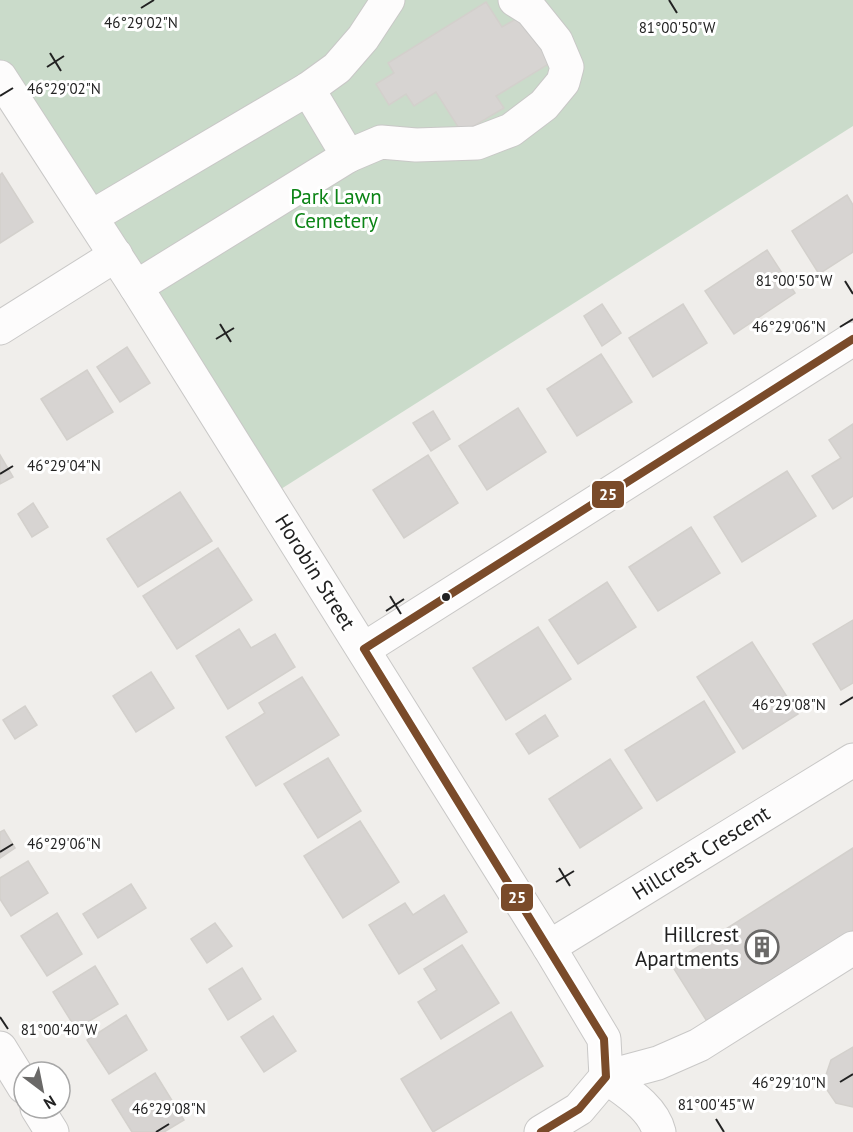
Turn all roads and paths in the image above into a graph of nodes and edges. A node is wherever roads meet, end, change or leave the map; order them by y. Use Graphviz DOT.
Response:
graph roads {
  1 [pos="388,0"];
  2 [pos="515,0"];
  3 [pos="0,77"];
  4 [pos="308,89"];
  5 [pos="348,156"];
  6 [pos="91,218"];
  7 [pos="116,255"];
  8 [pos="136,287"];
  9 [pos="0,328"];
  10 [pos="853,339"];
  11 [pos="363,649"];
  12 [pos="853,760"];
  13 [pos="549,946"];
  14 [pos="853,948"];
  15 [pos="0,1048"];
  16 [pos="12,1068"];
  17 [pos="606,1077"];
  18 [pos="541,1132"];
  19 [pos="659,1132"];
  1 -- 4 [label="street"];
  2 -- 5 [label="street"];
  3 -- 6 [label="street, Horobin Street"];
  4 -- 5 [label="street"];
  4 -- 6 [label="street"];
  5 -- 8 [label="street"];
  6 -- 7 [label="street, Horobin Street"];
  7 -- 8 [label="street, Horobin Street"];
  7 -- 9 [label="street"];
  8 -- 11 [label="street, Horobin Street"];
  10 -- 11 [label="street"];
  11 -- 13 [label="street, Horobin Street"];
  12 -- 13 [label="street, Hillcrest Crescent"];
  13 -- 17 [label="street, Horobin Street"];
  14 -- 17 [label="street"];
  15 -- 16 [label="street"];
  17 -- 18 [label="street"];
  17 -- 19 [label="street"];
}
